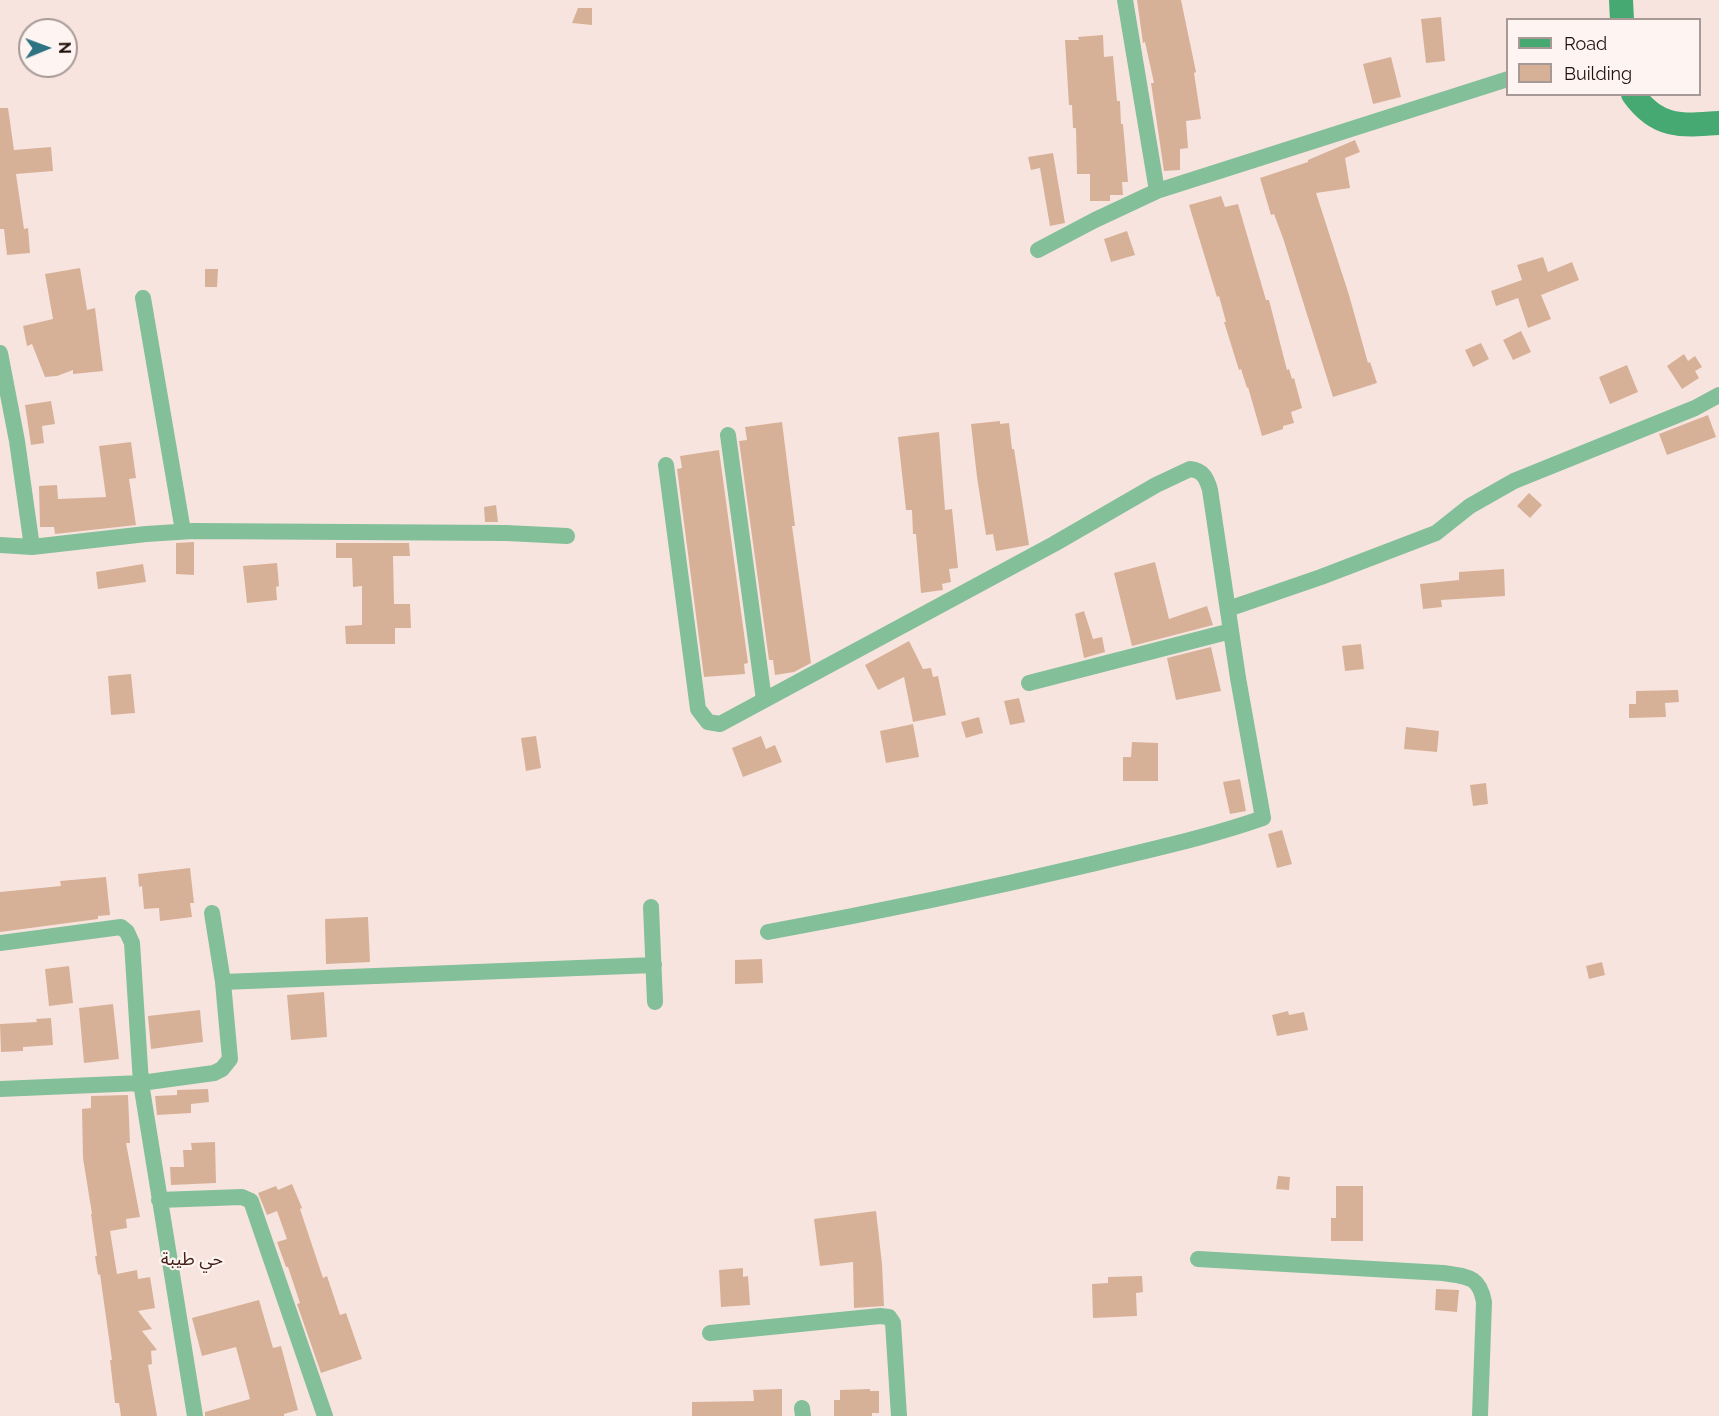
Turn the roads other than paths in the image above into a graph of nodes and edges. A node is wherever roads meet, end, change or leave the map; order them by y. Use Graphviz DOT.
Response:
graph roads {
  1 [pos="1125,0"];
  2 [pos="1621,0"];
  3 [pos="1622,18"];
  4 [pos="1506,80"];
  5 [pos="1634,96"];
  6 [pos="1719,123"];
  7 [pos="1157,191"];
  8 [pos="1038,250"];
  9 [pos="143,298"];
  10 [pos="0,353"];
  11 [pos="1719,395"];
  12 [pos="728,435"];
  13 [pos="17,441"];
  14 [pos="0,444"];
  15 [pos="666,465"];
  16 [pos="183,531"];
  17 [pos="567,536"];
  18 [pos="0,545"];
  19 [pos="32,547"];
  20 [pos="1228,609"];
  21 [pos="1231,631"];
  22 [pos="1029,683"];
  23 [pos="764,700"];
  24 [pos="651,907"];
  25 [pos="212,913"];
  26 [pos="768,932"];
  27 [pos="0,943"];
  28 [pos="654,964"];
  29 [pos="223,982"];
  30 [pos="655,1002"];
  31 [pos="141,1083"];
  32 [pos="0,1089"];
  33 [pos="159,1200"];
  34 [pos="1198,1259"];
  35 [pos="710,1333"];
  36 [pos="195,1416"];
  37 [pos="325,1416"];
  38 [pos="899,1416"];
  39 [pos="1480,1416"];
  1 -- 7 [label="street"];
  2 -- 3 [label="main road"];
  4 -- 7 [label="street"];
  5 -- 6 [label="main road"];
  7 -- 8 [label="street"];
  9 -- 16 [label="street"];
  10 -- 13 [label="street"];
  11 -- 20 [label="street"];
  12 -- 23 [label="street"];
  13 -- 14 [label="street"];
  13 -- 19 [label="street"];
  15 -- 23 [label="street"];
  16 -- 17 [label="street"];
  16 -- 19 [label="street"];
  18 -- 19 [label="street"];
  20 -- 21 [label="street"];
  20 -- 23 [label="street"];
  21 -- 22 [label="street"];
  21 -- 26 [label="street"];
  24 -- 28 [label="street"];
  25 -- 29 [label="street"];
  27 -- 31 [label="street"];
  28 -- 29 [label="street"];
  28 -- 30 [label="street"];
  29 -- 31 [label="street"];
  31 -- 32 [label="street"];
  31 -- 33 [label="street"];
  33 -- 36 [label="street"];
  33 -- 37 [label="street"];
  34 -- 39 [label="street"];
  35 -- 38 [label="street"];
}
